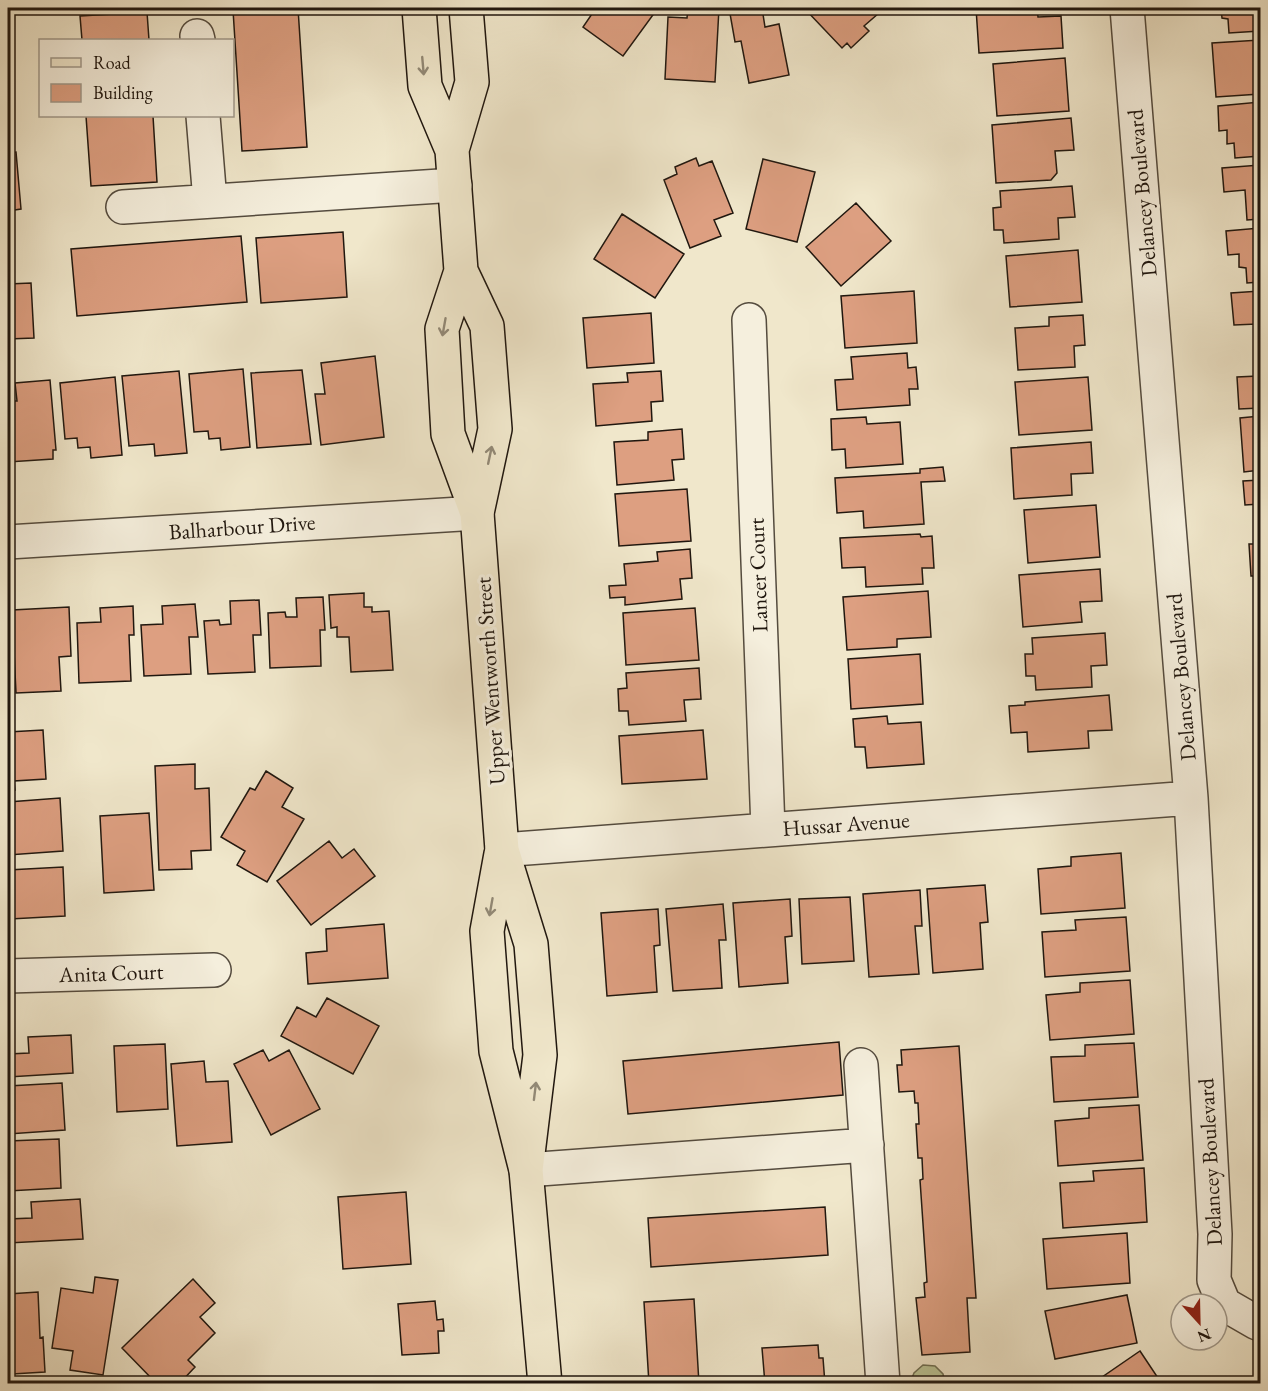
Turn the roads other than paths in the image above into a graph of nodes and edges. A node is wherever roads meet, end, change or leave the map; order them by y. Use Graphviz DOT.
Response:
graph roads {
  1 [pos="419,8"];
  2 [pos="466,8"];
  3 [pos="1127,8"];
  4 [pos="204,117"];
  5 [pos="452,150"];
  6 [pos="455,185"];
  7 [pos="210,201"];
  8 [pos="123,207"];
  9 [pos="461,271"];
  10 [pos="748,320"];
  11 [pos="477,513"];
  12 [pos="8,542"];
  13 [pos="1191,798"];
  14 [pos="768,829"];
  15 [pos="502,850"];
  16 [pos="214,970"];
  17 [pos="8,976"];
  18 [pos="861,1065"];
  19 [pos="867,1145"];
  20 [pos="526,1170"];
  21 [pos="1260,1323"];
  22 [pos="545,1383"];
  23 [pos="883,1383"];
  1 -- 5 [label="main road, Upper Wentworth Street, one-way"];
  2 -- 5 [label="main road, Upper Wentworth Street"];
  3 -- 13 [label="street, Delancey Boulevard"];
  4 -- 7 [label="street"];
  5 -- 6 [label="main road, Upper Wentworth Street"];
  6 -- 7 [label="street"];
  6 -- 9 [label="main road, Upper Wentworth Street"];
  7 -- 8 [label="street"];
  11 -- 9 [label="main road, Upper Wentworth Street, one-way"];
  9 -- 11 [label="main road, Upper Wentworth Street, one-way"];
  10 -- 14 [label="street, Lancer Court"];
  11 -- 12 [label="street, Balharbour Drive"];
  11 -- 15 [label="main road, Upper Wentworth Street"];
  13 -- 14 [label="street, Hussar Avenue"];
  13 -- 21 [label="street, Delancey Boulevard"];
  14 -- 15 [label="street, Hussar Avenue"];
  15 -- 20 [label="main road, Upper Wentworth Street, one-way"];
  20 -- 15 [label="main road, Upper Wentworth Street, one-way"];
  16 -- 17 [label="street, Anita Court"];
  18 -- 19 [label="street"];
  19 -- 20 [label="street"];
  19 -- 23 [label="street"];
  20 -- 22 [label="main road, Upper Wentworth Street"];
}
